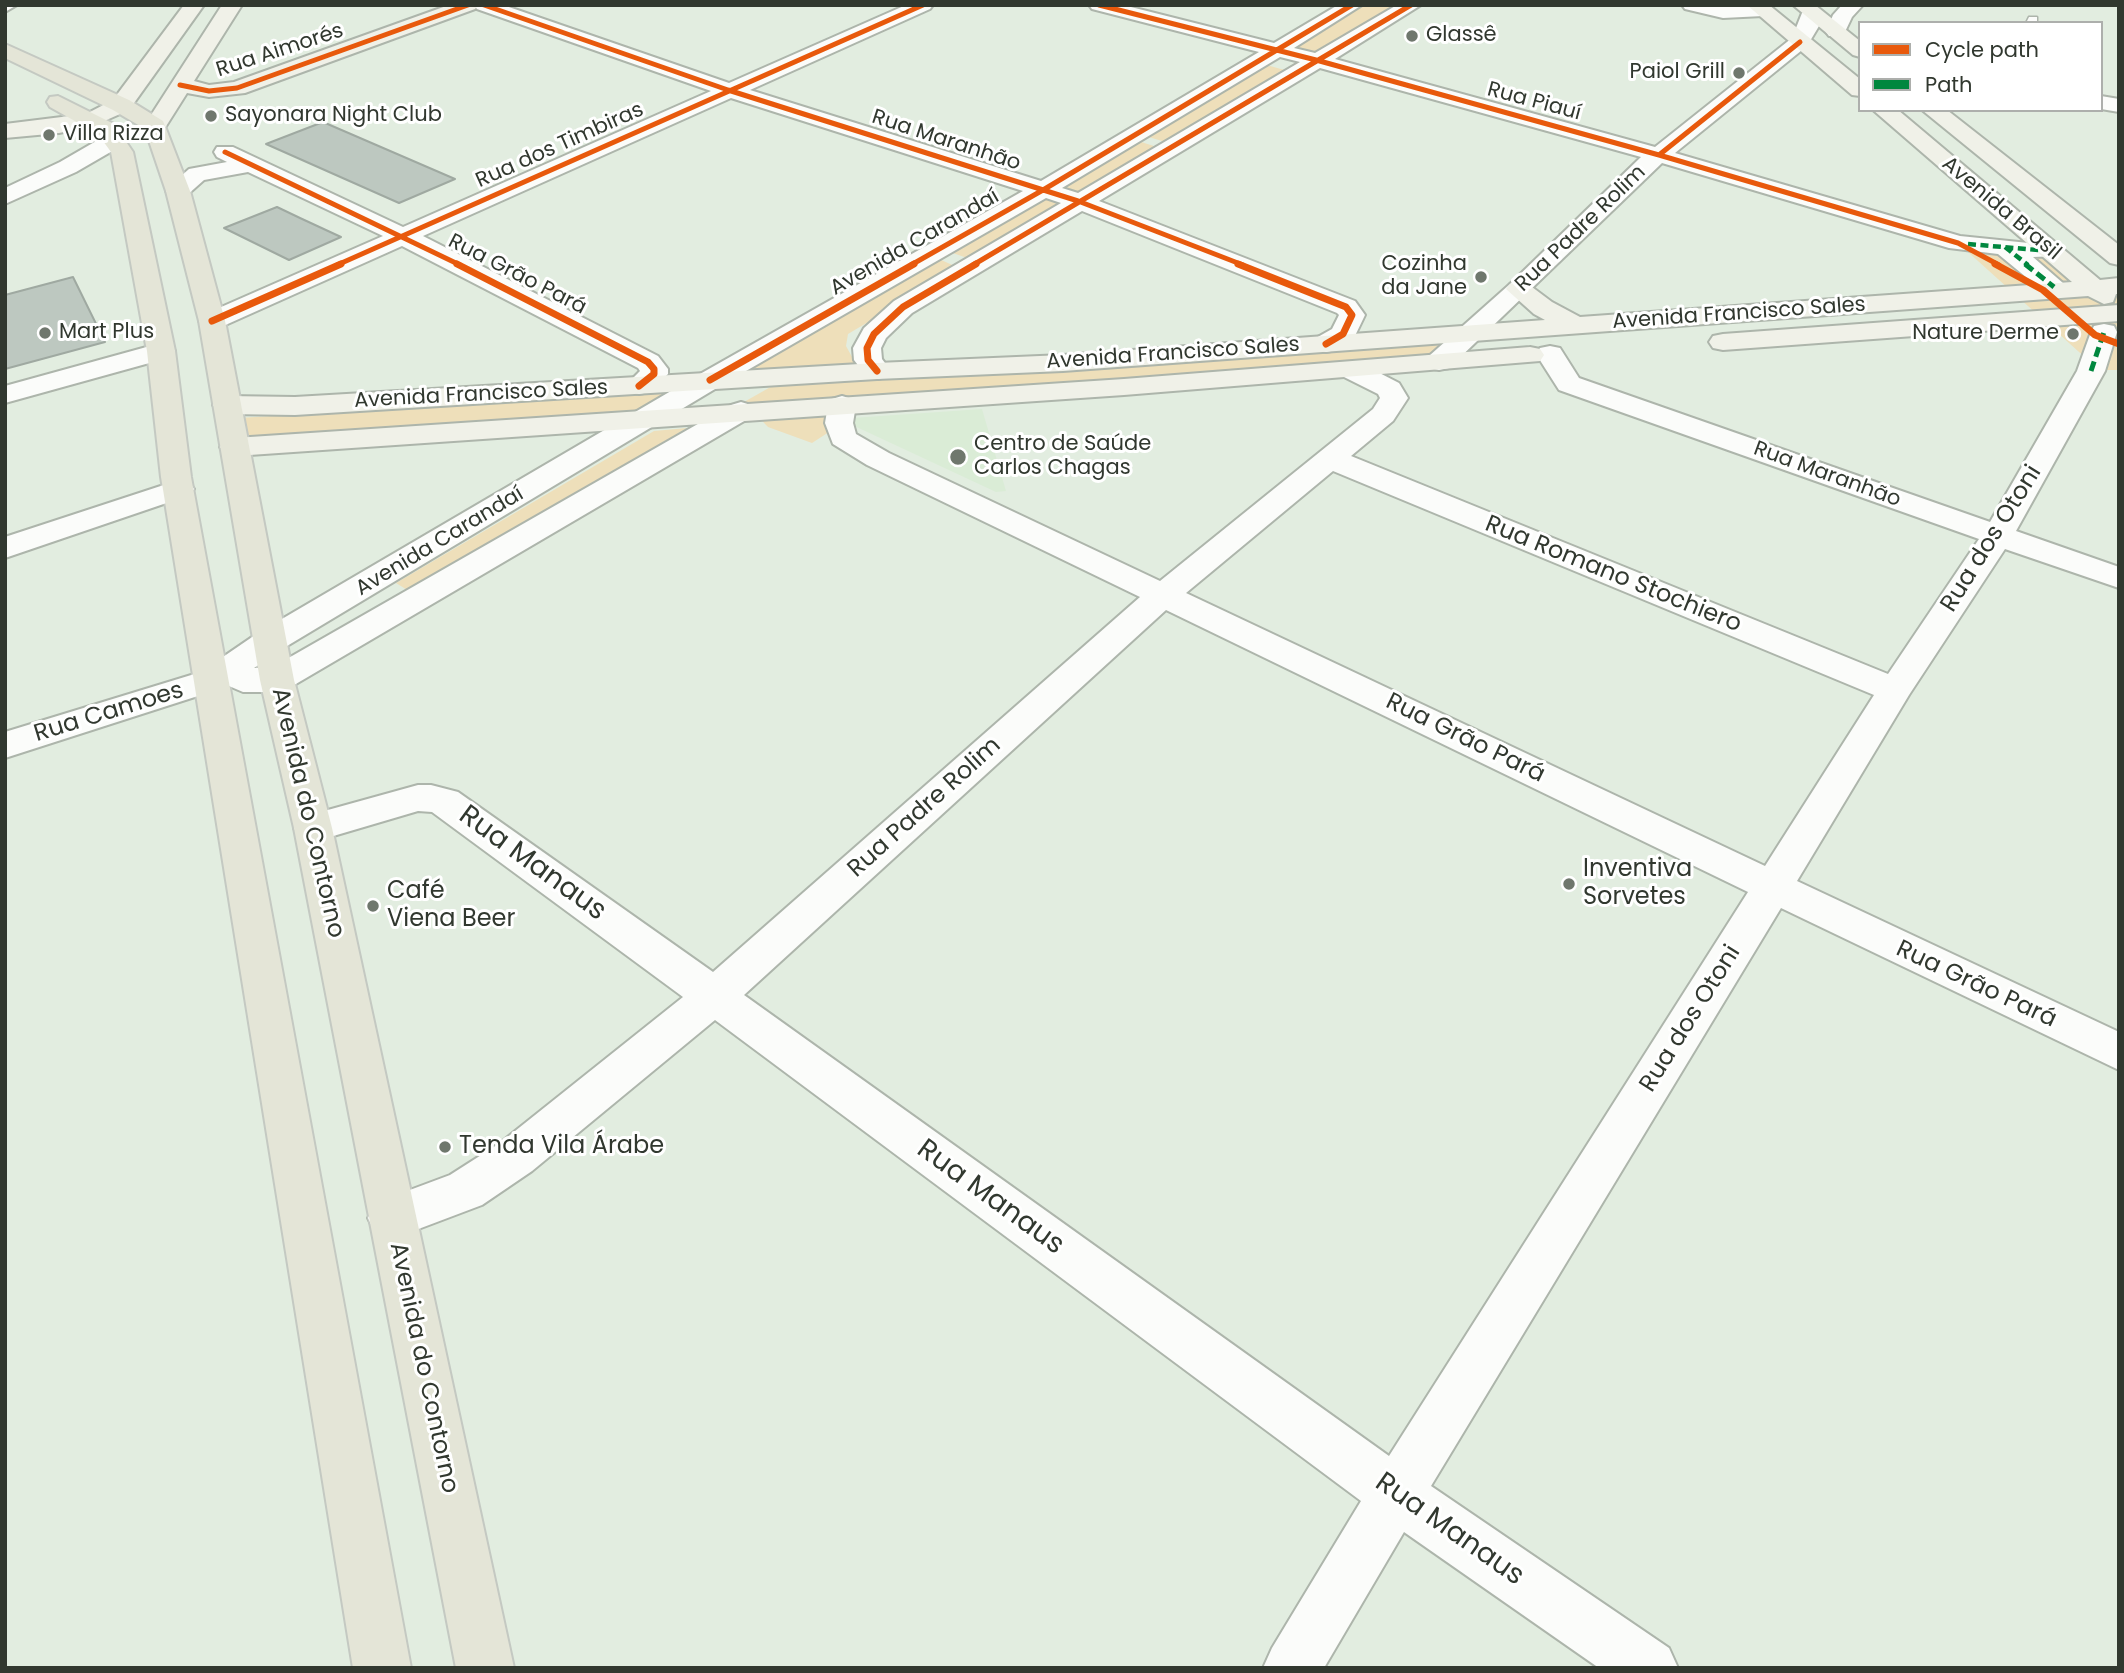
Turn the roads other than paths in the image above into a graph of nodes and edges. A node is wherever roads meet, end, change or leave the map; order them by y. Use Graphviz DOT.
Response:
graph roads {
  1 [pos="194,5"];
  2 [pos="232,5"];
  3 [pos="468,5"];
  4 [pos="484,5"];
  5 [pos="923,5"];
  6 [pos="1099,5"];
  7 [pos="1352,5"];
  8 [pos="1411,5"];
  9 [pos="1692,5"];
  10 [pos="1760,8"];
  11 [pos="1806,8"];
  12 [pos="1844,17"];
  13 [pos="1801,42"];
  14 [pos="1858,47"];
  15 [pos="5,50"];
  16 [pos="1274,50"];
  17 [pos="1316,60"];
  18 [pos="1771,67"];
  19 [pos="1836,70"];
  20 [pos="180,85"];
  21 [pos="1858,88"];
  22 [pos="728,90"];
  23 [pos="43,96"];
  24 [pos="121,105"];
  25 [pos="1886,112"];
  26 [pos="1936,112"];
  27 [pos="93,119"];
  28 [pos="155,126"];
  29 [pos="5,131"];
  30 [pos="1134,137"];
  31 [pos="118,147"];
  32 [pos="1170,148"];
  33 [pos="225,152"];
  34 [pos="1659,155"];
  35 [pos="247,165"];
  36 [pos="1043,190"];
  37 [pos="178,191"];
  38 [pos="5,197"];
  39 [pos="1078,201"];
  40 [pos="401,235"];
  41 [pos="2091,236"];
  42 [pos="2119,245"];
  43 [pos="2005,247"];
  44 [pos="2049,251"];
  45 [pos="934,252"];
  46 [pos="2119,258"];
  47 [pos="971,267"];
  48 [pos="2106,287"];
  49 [pos="1519,289"];
  50 [pos="2058,290"];
  51 [pos="2119,308"];
  52 [pos="212,321"];
  53 [pos="2107,323"];
  54 [pos="1473,333"];
  55 [pos="1577,339"];
  56 [pos="1703,343"];
  57 [pos="1326,344"];
  58 [pos="1550,354"];
  59 [pos="162,357"];
  60 [pos="1439,362"];
  61 [pos="1352,370"];
  62 [pos="877,371"];
  63 [pos="644,374"];
  64 [pos="785,377"];
  65 [pos="1065,377"];
  66 [pos="710,380"];
  67 [pos="5,395"];
  68 [pos="227,405"];
  69 [pos="842,405"];
  70 [pos="741,411"];
  71 [pos="646,419"];
  72 [pos="215,446"];
  73 [pos="1331,459"];
  74 [pos="179,489"];
  75 [pos="1998,536"];
  76 [pos="5,548"];
  77 [pos="2119,578"];
  78 [pos="1164,594"];
  79 [pos="345,598"];
  80 [pos="377,622"];
  81 [pos="274,660"];
  82 [pos="213,680"];
  83 [pos="1895,690"];
  84 [pos="5,746"];
  85 [pos="313,828"];
  86 [pos="1772,888"];
  87 [pos="714,996"];
  88 [pos="2119,1052"];
  89 [pos="392,1218"];
  90 [pos="1396,1494"];
  91 [pos="382,1668"];
  92 [pos="485,1668"];
  93 [pos="1292,1668"];
  94 [pos="1649,1668"];
  1 -- 24 [label="street"];
  2 -- 20 [label="street"];
  3 -- 20 [label="street, Rua Aimorés"];
  4 -- 22 [label="street, Rua Maranhão"];
  5 -- 22 [label="street, Rua dos Timbiras"];
  6 -- 16 [label="street, Rua Piauí"];
  7 -- 16 [label="street, Avenida Carandaí"];
  8 -- 17 [label="street, Avenida Carandaí"];
  9 -- 10 [label="street"];
  10 -- 13 [label="street"];
  11 -- 12 [label="street"];
  11 -- 13 [label="street, Rua Padre Rolim"];
  12 -- 14 [label="street"];
  13 -- 18 [label="street, Rua Padre Rolim"];
  13 -- 19 [label="street"];
  15 -- 24 [label="main road"];
  16 -- 17 [label="street, Rua Piauí"];
  16 -- 30 [label="street, Avenida Carandaí"];
  17 -- 32 [label="street, Avenida Carandaí"];
  17 -- 34 [label="street, Rua Piauí"];
  18 -- 19 [label="street"];
  18 -- 34 [label="street, Rua Padre Rolim"];
  19 -- 21 [label="street"];
  20 -- 28 [label="street"];
  22 -- 36 [label="street, Rua Maranhão"];
  22 -- 40 [label="street, Rua dos Timbiras"];
  23 -- 27 [label="main road"];
  24 -- 27 [label="street"];
  24 -- 28 [label="main road"];
  25 -- 44 [label="street, Avenida Brasil"];
  26 -- 41 [label="street, Avenida Brasil"];
  27 -- 29 [label="street"];
  27 -- 31 [label="main road"];
  28 -- 37 [label="main road, Avenida do Contorno"];
  30 -- 32 [label="street"];
  30 -- 36 [label="street, Avenida Carandaí"];
  31 -- 38 [label="street"];
  31 -- 59 [label="main road"];
  32 -- 39 [label="street, Avenida Carandaí"];
  33 -- 35 [label="street, Rua Grão Pará"];
  34 -- 43 [label="street, Rua Piauí"];
  34 -- 49 [label="street, Rua Padre Rolim"];
  35 -- 37 [label="street"];
  35 -- 40 [label="street, Rua Grão Pará"];
  36 -- 39 [label="street, Rua Maranhão"];
  36 -- 45 [label="street, Avenida Carandaí"];
  37 -- 52 [label="main road, Avenida do Contorno"];
  39 -- 47 [label="street, Avenida Carandaí"];
  39 -- 57 [label="street, Rua Maranhão"];
  40 -- 52 [label="street, Rua dos Timbiras"];
  40 -- 63 [label="street, Rua Grão Pará"];
  41 -- 42 [label="street"];
  41 -- 46 [label="street, Avenida Brasil"];
  43 -- 44 [label="street, Rua Piauí"];
  43 -- 50 [label="street"];
  44 -- 48 [label="street, Avenida Brasil"];
  45 -- 47 [label="street, Avenida Carandaí"];
  45 -- 66 [label="street, Avenida Carandaí"];
  47 -- 62 [label="street, Avenida Carandaí"];
  48 -- 50 [label="street, Avenida Francisco Sales"];
  48 -- 51 [label="street, Avenida Brasil"];
  49 -- 54 [label="street, Rua Padre Rolim"];
  49 -- 55 [label="street"];
  50 -- 55 [label="street, Avenida Francisco Sales"];
  52 -- 68 [label="main road, Avenida do Contorno"];
  53 -- 56 [label="street, Avenida Francisco Sales"];
  53 -- 75 [label="street, Rua dos Otoni"];
  54 -- 55 [label="street, Avenida Francisco Sales"];
  54 -- 57 [label="street, Avenida Francisco Sales"];
  54 -- 60 [label="street, Rua Padre Rolim"];
  55 -- 58 [label="street, Avenida Francisco Sales"];
  57 -- 65 [label="street, Avenida Francisco Sales"];
  58 -- 60 [label="street, Avenida Francisco Sales"];
  58 -- 75 [label="street, Rua Maranhão"];
  59 -- 67 [label="street"];
  59 -- 72 [label="main road"];
  59 -- 74 [label="main road"];
  60 -- 61 [label="street, Avenida Francisco Sales"];
  61 -- 65 [label="street, Avenida Francisco Sales"];
  61 -- 73 [label="street, Rua Padre Rolim"];
  62 -- 64 [label="street, Avenida Francisco Sales"];
  62 -- 65 [label="street, Avenida Francisco Sales"];
  63 -- 66 [label="street, Avenida Francisco Sales"];
  63 -- 68 [label="street, Avenida Francisco Sales"];
  64 -- 66 [label="street, Avenida Francisco Sales"];
  64 -- 71 [label="street"];
  65 -- 69 [label="street, Avenida Francisco Sales"];
  66 -- 71 [label="street, Avenida Carandaí"];
  68 -- 72 [label="main road, Avenida do Contorno"];
  69 -- 70 [label="street, Avenida Francisco Sales"];
  69 -- 78 [label="street, Rua Grão Pará"];
  70 -- 71 [label="street, Avenida Francisco Sales"];
  70 -- 80 [label="street, Avenida Carandaí"];
  71 -- 72 [label="street, Avenida Francisco Sales"];
  71 -- 79 [label="street, Avenida Carandaí"];
  72 -- 81 [label="main road, Avenida do Contorno"];
  73 -- 78 [label="street, Rua Padre Rolim"];
  73 -- 83 [label="street, Rua Romano Stochiero"];
  74 -- 76 [label="street"];
  74 -- 82 [label="main road"];
  75 -- 77 [label="street, Rua Maranhão"];
  75 -- 83 [label="street, Rua dos Otoni"];
  78 -- 86 [label="street, Rua Grão Pará"];
  78 -- 87 [label="street, Rua Padre Rolim"];
  79 -- 80 [label="street, Avenida Carandaí"];
  79 -- 81 [label="street, Avenida Carandaí"];
  80 -- 81 [label="street, Avenida Carandaí"];
  81 -- 82 [label="street, Avenida Carandaí"];
  81 -- 85 [label="main road, Avenida do Contorno"];
  82 -- 84 [label="street, Rua Camoes"];
  82 -- 91 [label="main road"];
  83 -- 86 [label="street, Rua dos Otoni"];
  85 -- 87 [label="street, Rua Manaus"];
  85 -- 89 [label="main road, Avenida do Contorno"];
  86 -- 88 [label="street, Rua Grão Pará"];
  86 -- 90 [label="street, Rua dos Otoni"];
  87 -- 89 [label="street, Rua Padre Rolim"];
  87 -- 90 [label="street, Rua Manaus"];
  89 -- 92 [label="main road, Avenida do Contorno"];
  90 -- 93 [label="street, Rua dos Otoni"];
  90 -- 94 [label="street, Rua Manaus"];
}
